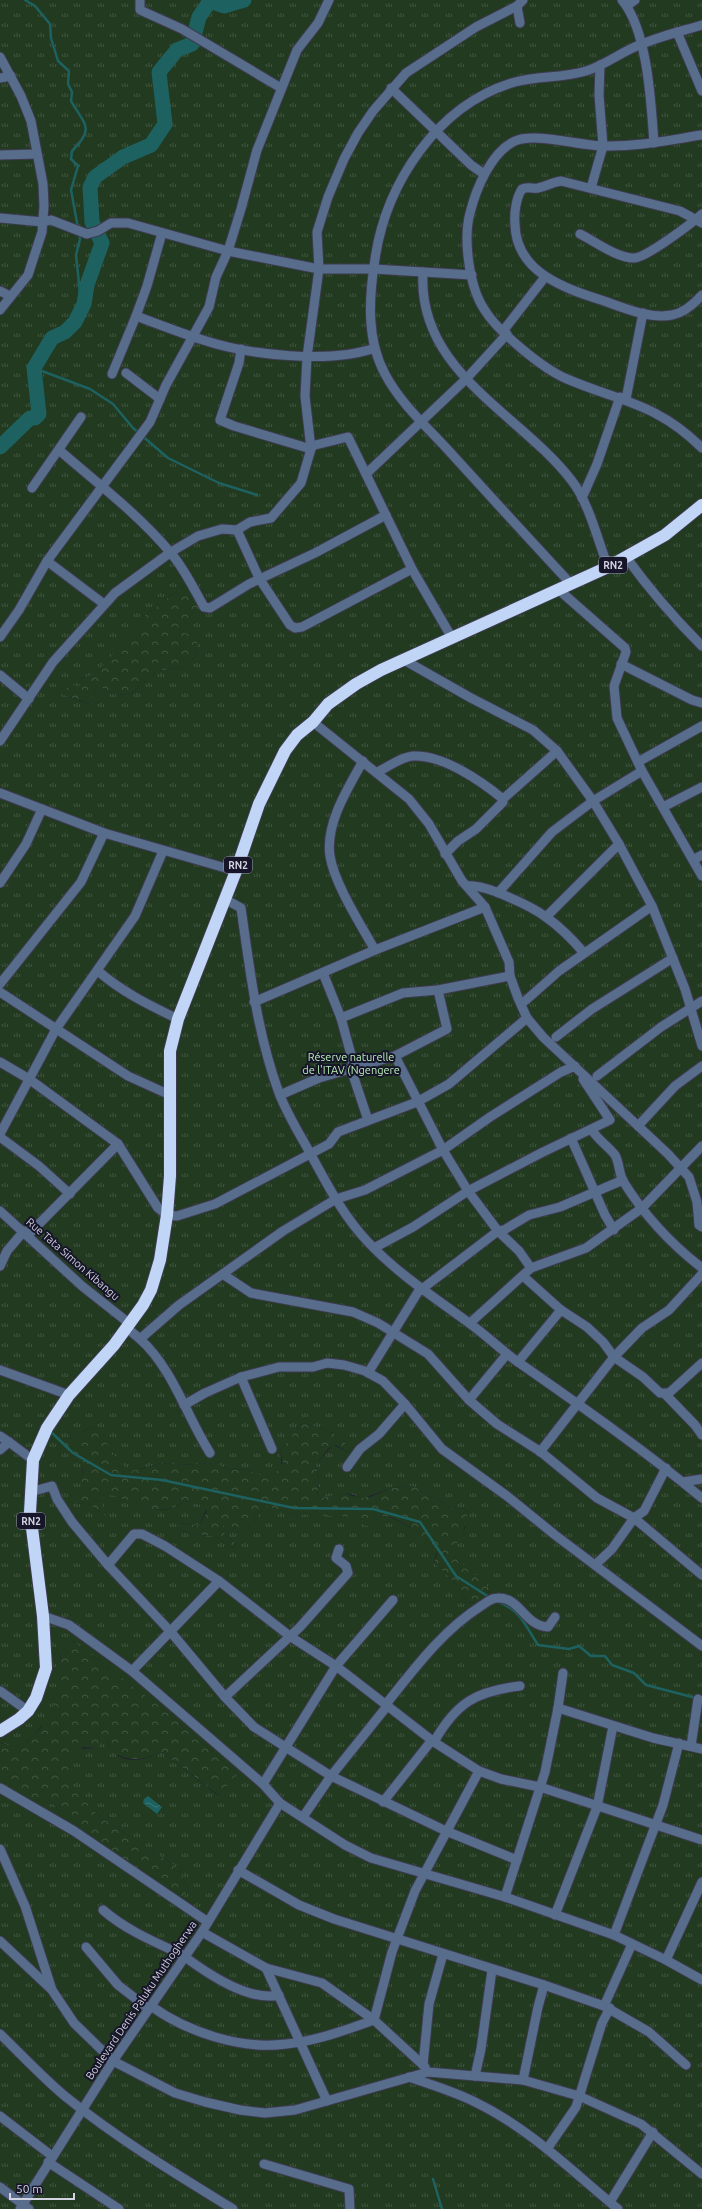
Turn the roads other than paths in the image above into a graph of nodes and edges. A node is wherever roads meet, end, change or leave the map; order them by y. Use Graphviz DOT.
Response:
graph roads {
  1 [pos="140,0"];
  2 [pos="329,0"];
  3 [pos="635,0"];
  4 [pos="520,2"];
  5 [pos="624,3"];
  6 [pos="520,23"];
  7 [pos="702,25"];
  8 [pos="677,32"];
  9 [pos="641,44"];
  10 [pos="0,57"];
  11 [pos="600,66"];
  12 [pos="11,76"];
  13 [pos="0,78"];
  14 [pos="281,88"];
  15 [pos="392,88"];
  16 [pos="702,91"];
  17 [pos="437,132"];
  18 [pos="702,135"];
  19 [pos="654,144"];
  20 [pos="603,146"];
  21 [pos="37,154"];
  22 [pos="0,155"];
  23 [pos="484,174"];
  24 [pos="591,188"];
  25 [pos="0,218"];
  26 [pos="700,219"];
  27 [pos="43,222"];
  28 [pos="162,233"];
  29 [pos="580,234"];
  30 [pos="228,251"];
  31 [pos="319,269"];
  32 [pos="374,269"];
  33 [pos="422,272"];
  34 [pos="472,275"];
  35 [pos="545,277"];
  36 [pos="0,291"];
  37 [pos="702,295"];
  38 [pos="10,296"];
  39 [pos="0,310"];
  40 [pos="643,313"];
  41 [pos="136,316"];
  42 [pos="505,333"];
  43 [pos="192,336"];
  44 [pos="375,348"];
  45 [pos="241,349"];
  46 [pos="307,357"];
  47 [pos="126,373"];
  48 [pos="112,374"];
  49 [pos="466,379"];
  50 [pos="623,398"];
  51 [pos="160,399"];
  52 [pos="82,417"];
  53 [pos="422,422"];
  54 [pos="311,448"];
  55 [pos="702,448"];
  56 [pos="59,450"];
  57 [pos="366,474"];
  58 [pos="102,487"];
  59 [pos="32,488"];
  60 [pos="582,498"];
  61 [pos="702,505"];
  62 [pos="386,515"];
  63 [pos="237,530"];
  64 [pos="171,552"];
  65 [pos="626,557"];
  66 [pos="47,561"];
  67 [pos="608,567"];
  68 [pos="412,569"];
  69 [pos="259,578"];
  70 [pos="571,584"];
  71 [pos="559,590"];
  72 [pos="104,604"];
  73 [pos="0,637"];
  74 [pos="452,638"];
  75 [pos="702,646"];
  76 [pos="404,660"];
  77 [pos="621,664"];
  78 [pos="0,675"];
  79 [pos="29,699"];
  80 [pos="702,703"];
  81 [pos="313,722"];
  82 [pos="702,726"];
  83 [pos="0,741"];
  84 [pos="557,751"];
  85 [pos="363,761"];
  86 [pos="640,766"];
  87 [pos="377,772"];
  88 [pos="702,787"];
  89 [pos="0,793"];
  90 [pos="503,799"];
  91 [pos="593,801"];
  92 [pos="663,808"];
  93 [pos="42,809"];
  94 [pos="104,833"];
  95 [pos="619,844"];
  96 [pos="163,851"];
  97 [pos="445,854"];
  98 [pos="702,854"];
  99 [pos="693,860"];
  100 [pos="236,871"];
  101 [pos="702,876"];
  102 [pos="0,883"];
  103 [pos="467,886"];
  104 [pos="498,893"];
  105 [pos="225,899"];
  106 [pos="652,906"];
  107 [pos="485,907"];
  108 [pos="546,917"];
  109 [pos="374,950"];
  110 [pos="584,953"];
  111 [pos="673,958"];
  112 [pos="98,971"];
  113 [pos="323,973"];
  114 [pos="510,976"];
  115 [pos="0,984"];
  116 [pos="438,990"];
  117 [pos="0,992"];
  118 [pos="526,1001"];
  119 [pos="702,1001"];
  120 [pos="254,1002"];
  121 [pos="691,1009"];
  122 [pos="341,1018"];
  123 [pos="527,1018"];
  124 [pos="178,1019"];
  125 [pos="56,1029"];
  126 [pos="556,1037"];
  127 [pos="702,1046"];
  128 [pos="395,1056"];
  129 [pos="0,1062"];
  130 [pos="575,1066"];
  131 [pos="702,1066"];
  132 [pos="351,1069"];
  133 [pos="597,1076"];
  134 [pos="29,1079"];
  135 [pos="170,1095"];
  136 [pos="280,1095"];
  137 [pos="417,1102"];
  138 [pos="368,1120"];
  139 [pos="638,1126"];
  140 [pos="592,1130"];
  141 [pos="1,1131"];
  142 [pos="571,1138"];
  143 [pos="118,1144"];
  144 [pos="702,1146"];
  145 [pos="443,1150"];
  146 [pos="310,1153"];
  147 [pos="680,1167"];
  148 [pos="623,1180"];
  149 [pos="468,1191"];
  150 [pos="595,1192"];
  151 [pos="70,1194"];
  152 [pos="336,1199"];
  153 [pos="642,1208"];
  154 [pos="0,1211"];
  155 [pos="167,1215"];
  156 [pos="702,1227"];
  157 [pos="614,1230"];
  158 [pos="498,1231"];
  159 [pos="26,1233"];
  160 [pos="374,1248"];
  161 [pos="0,1266"];
  162 [pos="531,1268"];
  163 [pos="702,1268"];
  164 [pos="702,1274"];
  165 [pos="224,1275"];
  166 [pos="523,1276"];
  167 [pos="421,1289"];
  168 [pos="561,1310"];
  169 [pos="470,1324"];
  170 [pos="129,1326"];
  171 [pos="394,1333"];
  172 [pos="140,1339"];
  173 [pos="507,1354"];
  174 [pos="614,1357"];
  175 [pos="518,1362"];
  176 [pos="702,1363"];
  177 [pos="0,1370"];
  178 [pos="368,1373"];
  179 [pos="241,1377"];
  180 [pos="665,1394"];
  181 [pos="69,1395"];
  182 [pos="469,1400"];
  183 [pos="405,1404"];
  184 [pos="579,1404"];
  185 [pos="184,1405"];
  186 [pos="701,1431"];
  187 [pos="0,1436"];
  188 [pos="9,1442"];
  189 [pos="272,1448"];
  190 [pos="0,1450"];
  191 [pos="540,1452"];
  192 [pos="210,1453"];
  193 [pos="33,1460"];
  194 [pos="347,1467"];
  195 [pos="666,1468"];
  196 [pos="702,1479"];
  197 [pos="683,1482"];
  198 [pos="30,1492"];
  199 [pos="702,1498"];
  200 [pos="634,1518"];
  201 [pos="339,1549"];
  202 [pos="108,1565"];
  203 [pos="595,1565"];
  204 [pos="702,1575"];
  205 [pos="219,1581"];
  206 [pos="393,1600"];
  207 [pos="43,1616"];
  208 [pos="556,1617"];
  209 [pos="170,1631"];
  210 [pos="290,1637"];
  211 [pos="702,1646"];
  212 [pos="336,1666"];
  213 [pos="132,1671"];
  214 [pos="563,1673"];
  215 [pos="520,1686"];
  216 [pos="0,1691"];
  217 [pos="225,1697"];
  218 [pos="698,1699"];
  219 [pos="387,1704"];
  220 [pos="558,1708"];
  221 [pos="28,1711"];
  222 [pos="613,1726"];
  223 [pos="0,1731"];
  224 [pos="433,1741"];
  225 [pos="679,1743"];
  226 [pos="285,1745"];
  227 [pos="691,1746"];
  228 [pos="702,1749"];
  229 [pos="479,1771"];
  230 [pos="331,1776"];
  231 [pos="263,1784"];
  232 [pos="0,1788"];
  233 [pos="540,1788"];
  234 [pos="383,1802"];
  235 [pos="280,1803"];
  236 [pos="597,1806"];
  237 [pos="304,1817"];
  238 [pos="656,1824"];
  239 [pos="446,1831"];
  240 [pos="702,1840"];
  241 [pos="0,1849"];
  242 [pos="517,1860"];
  243 [pos="238,1870"];
  244 [pos="424,1872"];
  245 [pos="702,1882"];
  246 [pos="505,1897"];
  247 [pos="103,1910"];
  248 [pos="555,1915"];
  249 [pos="208,1922"];
  250 [pos="202,1932"];
  251 [pos="614,1936"];
  252 [pos="396,1940"];
  253 [pos="0,1941"];
  254 [pos="632,1944"];
  255 [pos="86,1947"];
  256 [pos="443,1954"];
  257 [pos="185,1957"];
  258 [pos="666,1960"];
  259 [pos="266,1968"];
  260 [pos="492,1970"];
  261 [pos="702,1980"];
  262 [pos="544,1985"];
  263 [pos="52,1990"];
  264 [pos="279,1995"];
  265 [pos="607,2007"];
  266 [pos="150,2008"];
  267 [pos="374,2020"];
  268 [pos="0,2034"];
  269 [pos="300,2042"];
  270 [pos="112,2060"];
  271 [pos="686,2065"];
  272 [pos="425,2068"];
  273 [pos="475,2076"];
  274 [pos="409,2077"];
  275 [pos="523,2080"];
  276 [pos="579,2096"];
  277 [pos="327,2101"];
  278 [pos="82,2109"];
  279 [pos="0,2116"];
  280 [pos="653,2132"];
  281 [pos="547,2150"];
  282 [pos="50,2159"];
  283 [pos="264,2164"];
  284 [pos="702,2174"];
  285 [pos="0,2187"];
  286 [pos="610,2202"];
  287 [pos="24,2207"];
  288 [pos="119,2209"];
  289 [pos="233,2209"];
  290 [pos="350,2209"];
  291 [pos="618,2209"];
  1 -- 14 [label="street"];
  2 -- 14 [label="street"];
  3 -- 5 [label="street"];
  4 -- 6 [label="street"];
  4 -- 15 [label="street"];
  5 -- 9 [label="street"];
  7 -- 8 [label="street"];
  8 -- 9 [label="street"];
  8 -- 16 [label="street"];
  9 -- 11 [label="street"];
  9 -- 19 [label="street"];
  10 -- 12 [label="street"];
  11 -- 17 [label="street"];
  11 -- 20 [label="street"];
  12 -- 13 [label="street"];
  12 -- 21 [label="street"];
  14 -- 30 [label="street"];
  15 -- 17 [label="street"];
  15 -- 31 [label="street"];
  17 -- 23 [label="street"];
  17 -- 32 [label="street"];
  18 -- 19 [label="street"];
  19 -- 20 [label="street"];
  20 -- 23 [label="street"];
  20 -- 24 [label="street"];
  21 -- 22 [label="street"];
  21 -- 27 [label="street"];
  23 -- 34 [label="street"];
  24 -- 26 [label="street"];
  24 -- 35 [label="street"];
  25 -- 27 [label="street"];
  26 -- 29 [label="street"];
  27 -- 28 [label="street"];
  27 -- 38 [label="street"];
  28 -- 30 [label="street"];
  28 -- 41 [label="street"];
  30 -- 31 [label="street"];
  30 -- 43 [label="street"];
  31 -- 32 [label="street"];
  31 -- 46 [label="street"];
  32 -- 33 [label="street"];
  32 -- 44 [label="street"];
  33 -- 34 [label="street"];
  33 -- 49 [label="street"];
  34 -- 42 [label="street"];
  35 -- 40 [label="street"];
  35 -- 42 [label="street"];
  36 -- 38 [label="street"];
  37 -- 40 [label="street"];
  38 -- 39 [label="street"];
  40 -- 50 [label="street"];
  41 -- 43 [label="street"];
  41 -- 48 [label="street"];
  42 -- 49 [label="street"];
  42 -- 50 [label="street"];
  43 -- 45 [label="street"];
  43 -- 51 [label="street"];
  44 -- 46 [label="street"];
  44 -- 53 [label="street"];
  45 -- 46 [label="street"];
  45 -- 54 [label="street"];
  46 -- 54 [label="street"];
  47 -- 51 [label="street"];
  49 -- 53 [label="street"];
  49 -- 60 [label="street"];
  50 -- 55 [label="street"];
  50 -- 60 [label="street"];
  51 -- 58 [label="street"];
  52 -- 56 [label="street"];
  53 -- 57 [label="street"];
  53 -- 70 [label="street"];
  54 -- 57 [label="street"];
  54 -- 63 [label="street"];
  56 -- 58 [label="street"];
  56 -- 59 [label="street"];
  57 -- 62 [label="street"];
  58 -- 64 [label="street"];
  58 -- 66 [label="street"];
  60 -- 67 [label="street"];
  61 -- 65 [label="highway, RN2"];
  62 -- 68 [label="street"];
  62 -- 69 [label="street"];
  63 -- 64 [label="street"];
  63 -- 69 [label="street"];
  64 -- 69 [label="street"];
  64 -- 72 [label="street"];
  65 -- 67 [label="highway, RN2"];
  65 -- 75 [label="street"];
  66 -- 72 [label="street"];
  66 -- 73 [label="street"];
  67 -- 70 [label="highway, RN2"];
  68 -- 69 [label="street"];
  68 -- 74 [label="street"];
  70 -- 71 [label="highway, RN2"];
  71 -- 74 [label="highway, RN2"];
  71 -- 77 [label="street"];
  72 -- 79 [label="street"];
  74 -- 76 [label="highway, RN2"];
  76 -- 81 [label="highway, RN2"];
  76 -- 84 [label="street"];
  77 -- 80 [label="street"];
  77 -- 86 [label="street"];
  78 -- 79 [label="street"];
  79 -- 83 [label="street"];
  81 -- 85 [label="street"];
  81 -- 100 [label="highway, RN2"];
  82 -- 86 [label="street"];
  84 -- 90 [label="street"];
  84 -- 91 [label="street"];
  85 -- 87 [label="street"];
  85 -- 109 [label="street"];
  86 -- 91 [label="street"];
  86 -- 92 [label="street"];
  87 -- 90 [label="street"];
  87 -- 97 [label="street"];
  88 -- 92 [label="street"];
  89 -- 93 [label="street"];
  90 -- 97 [label="street"];
  91 -- 95 [label="street"];
  91 -- 104 [label="street"];
  92 -- 99 [label="street"];
  93 -- 94 [label="street"];
  93 -- 102 [label="street"];
  94 -- 96 [label="street"];
  94 -- 115 [label="street"];
  95 -- 106 [label="street"];
  95 -- 108 [label="street"];
  96 -- 100 [label="street"];
  96 -- 112 [label="street"];
  97 -- 103 [label="street"];
  98 -- 99 [label="street"];
  99 -- 101 [label="street"];
  100 -- 105 [label="highway, RN2"];
  103 -- 104 [label="street"];
  103 -- 107 [label="street"];
  104 -- 108 [label="street"];
  105 -- 120 [label="street"];
  105 -- 124 [label="highway, RN2"];
  106 -- 110 [label="street"];
  106 -- 111 [label="street"];
  107 -- 109 [label="street"];
  107 -- 114 [label="street"];
  108 -- 110 [label="street"];
  109 -- 113 [label="street"];
  110 -- 118 [label="street"];
  111 -- 121 [label="street"];
  111 -- 126 [label="street"];
  112 -- 124 [label="street"];
  112 -- 125 [label="street"];
  113 -- 120 [label="street"];
  113 -- 122 [label="street"];
  114 -- 116 [label="street"];
  114 -- 123 [label="street"];
  116 -- 122 [label="street"];
  116 -- 128 [label="street"];
  117 -- 125 [label="street"];
  119 -- 121 [label="street"];
  120 -- 136 [label="street"];
  121 -- 127 [label="street"];
  121 -- 133 [label="street"];
  122 -- 132 [label="street"];
  123 -- 130 [label="street"];
  123 -- 137 [label="street"];
  124 -- 135 [label="highway, RN2"];
  125 -- 134 [label="street"];
  125 -- 135 [label="street"];
  128 -- 132 [label="street"];
  128 -- 137 [label="street"];
  129 -- 134 [label="street"];
  130 -- 139 [label="street"];
  130 -- 140 [label="street"];
  130 -- 145 [label="street"];
  131 -- 139 [label="street"];
  132 -- 136 [label="street"];
  132 -- 138 [label="street"];
  134 -- 141 [label="street"];
  134 -- 143 [label="street"];
  135 -- 155 [label="highway, RN2"];
  136 -- 146 [label="street"];
  137 -- 138 [label="street"];
  137 -- 145 [label="street"];
  138 -- 146 [label="street"];
  139 -- 147 [label="street"];
  140 -- 142 [label="street"];
  140 -- 148 [label="street"];
  141 -- 151 [label="street"];
  142 -- 149 [label="street"];
  142 -- 150 [label="street"];
  143 -- 151 [label="street"];
  143 -- 155 [label="street"];
  144 -- 147 [label="street"];
  145 -- 149 [label="street"];
  145 -- 152 [label="street"];
  146 -- 152 [label="street"];
  146 -- 155 [label="street"];
  147 -- 153 [label="street"];
  147 -- 156 [label="street"];
  148 -- 150 [label="street"];
  148 -- 153 [label="street"];
  149 -- 158 [label="street"];
  149 -- 160 [label="street"];
  150 -- 157 [label="street"];
  150 -- 158 [label="street"];
  151 -- 159 [label="street"];
  152 -- 160 [label="street"];
  152 -- 165 [label="street"];
  153 -- 157 [label="street"];
  153 -- 163 [label="street"];
  154 -- 159 [label="street, Rue Tata Simon Kibangu"];
  155 -- 170 [label="highway, RN2"];
  157 -- 162 [label="street"];
  158 -- 162 [label="street"];
  158 -- 167 [label="street"];
  159 -- 161 [label="street"];
  159 -- 170 [label="street, Rue Tata Simon Kibangu"];
  160 -- 167 [label="street"];
  162 -- 166 [label="street"];
  164 -- 174 [label="street"];
  165 -- 171 [label="street"];
  165 -- 172 [label="street"];
  166 -- 168 [label="street"];
  166 -- 169 [label="street"];
  167 -- 169 [label="street"];
  167 -- 171 [label="street"];
  168 -- 174 [label="street"];
  168 -- 175 [label="street"];
  169 -- 173 [label="street"];
  170 -- 172 [label="street, Rue Tata Simon Kibangu"];
  170 -- 181 [label="highway, RN2"];
  171 -- 178 [label="street"];
  171 -- 182 [label="street"];
  172 -- 185 [label="street, Rue Tata Simon Kibangu"];
  173 -- 175 [label="street"];
  173 -- 182 [label="street"];
  174 -- 180 [label="street"];
  174 -- 184 [label="street"];
  175 -- 184 [label="street"];
  176 -- 180 [label="street"];
  177 -- 181 [label="street"];
  178 -- 179 [label="street"];
  178 -- 183 [label="street"];
  179 -- 185 [label="street"];
  179 -- 189 [label="street"];
  180 -- 186 [label="street"];
  181 -- 193 [label="highway, RN2"];
  182 -- 191 [label="street"];
  183 -- 194 [label="street"];
  183 -- 203 [label="street"];
  184 -- 191 [label="street"];
  184 -- 195 [label="street"];
  185 -- 192 [label="street, Rue Tata Simon Kibangu"];
  187 -- 188 [label="street"];
  188 -- 190 [label="street"];
  188 -- 193 [label="street"];
  191 -- 200 [label="street"];
  193 -- 198 [label="highway, RN2"];
  195 -- 197 [label="street"];
  195 -- 200 [label="street"];
  196 -- 197 [label="street"];
  197 -- 199 [label="street"];
  198 -- 202 [label="street"];
  198 -- 207 [label="highway, RN2"];
  200 -- 203 [label="street"];
  200 -- 204 [label="street"];
  201 -- 210 [label="street"];
  202 -- 205 [label="street"];
  202 -- 209 [label="street"];
  203 -- 211 [label="street"];
  205 -- 209 [label="street"];
  205 -- 210 [label="street"];
  206 -- 212 [label="street"];
  207 -- 213 [label="street"];
  207 -- 221 [label="highway, RN2"];
  208 -- 219 [label="street"];
  209 -- 213 [label="street"];
  209 -- 217 [label="street"];
  210 -- 212 [label="street"];
  210 -- 217 [label="street"];
  212 -- 219 [label="street"];
  212 -- 226 [label="street"];
  213 -- 231 [label="street"];
  214 -- 220 [label="street"];
  215 -- 224 [label="street"];
  216 -- 221 [label="street"];
  217 -- 226 [label="street"];
  218 -- 227 [label="street"];
  219 -- 224 [label="street"];
  219 -- 230 [label="street"];
  220 -- 222 [label="street"];
  220 -- 233 [label="street"];
  221 -- 223 [label="highway, RN2"];
  222 -- 225 [label="street"];
  222 -- 236 [label="street"];
  224 -- 229 [label="street"];
  224 -- 234 [label="street"];
  225 -- 227 [label="street"];
  225 -- 238 [label="street"];
  226 -- 230 [label="street"];
  226 -- 231 [label="street"];
  227 -- 228 [label="street"];
  229 -- 233 [label="street"];
  229 -- 239 [label="street"];
  230 -- 234 [label="street"];
  230 -- 237 [label="street"];
  231 -- 235 [label="street"];
  232 -- 249 [label="street"];
  233 -- 236 [label="street"];
  233 -- 242 [label="street"];
  234 -- 239 [label="street"];
  235 -- 237 [label="street"];
  235 -- 243 [label="street, Boulevard Denis Paluku Muthogherwa"];
  236 -- 238 [label="street"];
  236 -- 248 [label="street"];
  237 -- 244 [label="street"];
  238 -- 240 [label="street"];
  238 -- 251 [label="street"];
  239 -- 242 [label="street"];
  239 -- 244 [label="street"];
  241 -- 263 [label="street"];
  242 -- 246 [label="street"];
  243 -- 249 [label="street, Boulevard Denis Paluku Muthogherwa"];
  243 -- 252 [label="street"];
  244 -- 246 [label="street"];
  244 -- 252 [label="street"];
  245 -- 258 [label="street"];
  246 -- 248 [label="street"];
  247 -- 257 [label="street"];
  248 -- 251 [label="street"];
  249 -- 250 [label="street, Boulevard Denis Paluku Muthogherwa"];
  250 -- 257 [label="street, Boulevard Denis Paluku Muthogherwa"];
  250 -- 259 [label="street"];
  251 -- 254 [label="street"];
  252 -- 256 [label="street"];
  252 -- 267 [label="street"];
  253 -- 263 [label="street"];
  254 -- 258 [label="street"];
  254 -- 265 [label="street"];
  255 -- 266 [label="street"];
  256 -- 260 [label="street"];
  256 -- 272 [label="street"];
  257 -- 264 [label="street"];
  257 -- 266 [label="street, Boulevard Denis Paluku Muthogherwa"];
  258 -- 261 [label="street"];
  259 -- 264 [label="street"];
  259 -- 267 [label="street"];
  260 -- 262 [label="street"];
  260 -- 273 [label="street"];
  262 -- 265 [label="street"];
  262 -- 275 [label="street"];
  263 -- 270 [label="street"];
  264 -- 269 [label="street"];
  265 -- 271 [label="street"];
  265 -- 276 [label="street"];
  266 -- 269 [label="street"];
  266 -- 270 [label="street, Boulevard Denis Paluku Muthogherwa"];
  267 -- 269 [label="street"];
  267 -- 272 [label="street"];
  268 -- 278 [label="street"];
  269 -- 277 [label="street"];
  270 -- 277 [label="street"];
  270 -- 278 [label="street, Boulevard Denis Paluku Muthogherwa"];
  272 -- 273 [label="street"];
  272 -- 274 [label="street"];
  273 -- 275 [label="street"];
  274 -- 277 [label="street"];
  274 -- 281 [label="street"];
  275 -- 276 [label="street"];
  276 -- 280 [label="street"];
  276 -- 281 [label="street"];
  278 -- 282 [label="street, Boulevard Denis Paluku Muthogherwa"];
  278 -- 289 [label="street"];
  279 -- 282 [label="street"];
  280 -- 284 [label="street"];
  280 -- 286 [label="street"];
  281 -- 286 [label="street"];
  282 -- 287 [label="street, Boulevard Denis Paluku Muthogherwa"];
  282 -- 288 [label="street"];
  283 -- 290 [label="street"];
  285 -- 287 [label="street"];
  286 -- 291 [label="street"];
}
